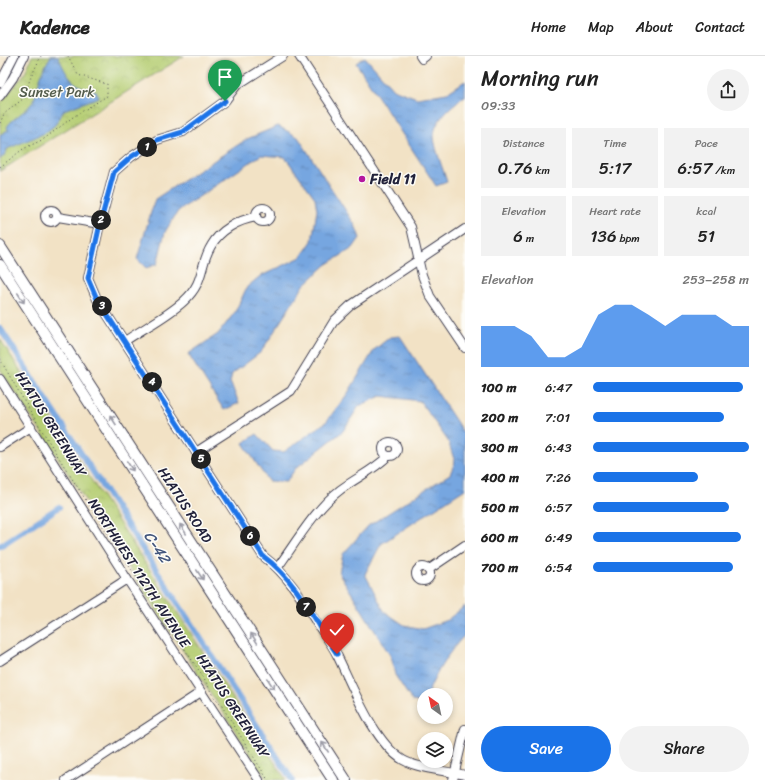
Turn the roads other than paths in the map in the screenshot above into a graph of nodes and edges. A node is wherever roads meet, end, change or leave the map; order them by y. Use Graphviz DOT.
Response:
graph roads {
  1 [pos="14,56"];
  2 [pos="24,56"];
  3 [pos="283,56"];
  4 [pos="299,56"];
  5 [pos="0,83"];
  6 [pos="0,96"];
  7 [pos="58,217"];
  8 [pos="256,217"];
  9 [pos="100,224"];
  10 [pos="465,229"];
  11 [pos="0,246"];
  12 [pos="419,259"];
  13 [pos="0,265"];
  14 [pos="125,340"];
  15 [pos="465,348"];
  16 [pos="0,379"];
  17 [pos="31,427"];
  18 [pos="0,447"];
  19 [pos="196,452"];
  20 [pos="388,456"];
  21 [pos="465,545"];
  22 [pos="278,567"];
  23 [pos="428,570"];
  24 [pos="127,579"];
  25 [pos="229,600"];
  26 [pos="220,605"];
  27 [pos="0,661"];
  28 [pos="201,692"];
  29 [pos="465,729"];
  30 [pos="465,775"];
  31 [pos="454,776"];
  32 [pos="66,780"];
  33 [pos="259,780"];
  34 [pos="333,780"];
  35 [pos="346,780"];
  1 -- 5 [label="street"];
  2 -- 6 [label="street"];
  3 -- 9 [label="street"];
  4 -- 12 [label="street"];
  7 -- 9 [label="street"];
  8 -- 14 [label="street"];
  9 -- 14 [label="street"];
  10 -- 12 [label="street"];
  25 -- 11 [label="main road, HIATUS ROAD, one-way"];
  12 -- 15 [label="street"];
  12 -- 19 [label="street"];
  13 -- 26 [label="main road, HIATUS ROAD, one-way"];
  14 -- 19 [label="street"];
  16 -- 17 [label="street, NORTHWEST 112TH AVENUE"];
  17 -- 18 [label="street"];
  17 -- 24 [label="street, NORTHWEST 112TH AVENUE"];
  19 -- 22 [label="street"];
  20 -- 22 [label="street"];
  21 -- 23 [label="street"];
  22 -- 31 [label="street"];
  24 -- 27 [label="street"];
  24 -- 28 [label="street, NORTHWEST 112TH AVENUE"];
  25 -- 26 [label="main road"];
  35 -- 25 [label="main road, HIATUS ROAD, one-way"];
  26 -- 34 [label="main road, HIATUS ROAD, one-way"];
  28 -- 32 [label="street"];
  28 -- 33 [label="street, NORTHWEST 112TH AVENUE"];
  29 -- 31 [label="street"];
  30 -- 31 [label="street"];
}
